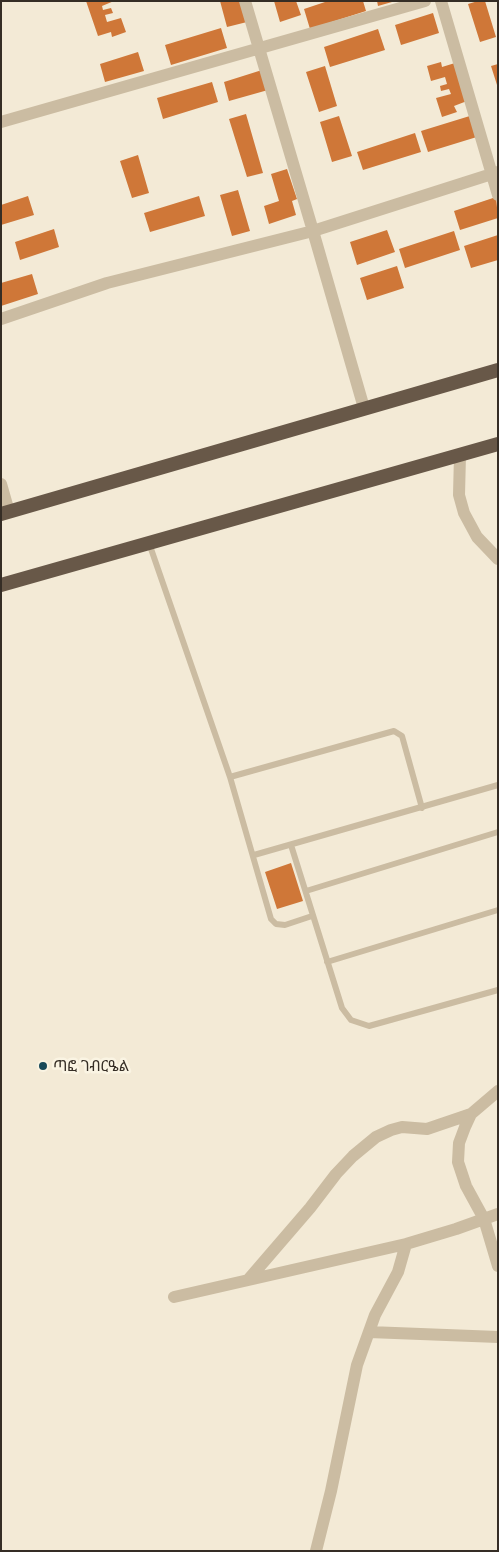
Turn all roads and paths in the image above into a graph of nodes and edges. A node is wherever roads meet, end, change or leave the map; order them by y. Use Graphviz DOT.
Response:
graph roads {
  1 [pos="245,1"];
  2 [pos="425,1"];
  3 [pos="441,1"];
  4 [pos="258,49"];
  5 [pos="1,122"];
  6 [pos="495,173"];
  7 [pos="498,195"];
  8 [pos="313,231"];
  9 [pos="1,319"];
  10 [pos="498,370"];
  11 [pos="364,408"];
  12 [pos="498,444"];
  13 [pos="460,455"];
  14 [pos="1,484"];
  15 [pos="5,513"];
  16 [pos="149,543"];
  17 [pos="498,559"];
  18 [pos="1,585"];
  19 [pos="230,777"];
  20 [pos="498,785"];
  21 [pos="422,808"];
  22 [pos="498,832"];
  23 [pos="291,845"];
  24 [pos="254,855"];
  25 [pos="306,891"];
  26 [pos="498,910"];
  27 [pos="312,916"];
  28 [pos="327,962"];
  29 [pos="498,990"];
  30 [pos="498,1091"];
  31 [pos="471,1114"];
  32 [pos="498,1214"];
  33 [pos="484,1219"];
  34 [pos="406,1244"];
  35 [pos="498,1266"];
  36 [pos="248,1280"];
  37 [pos="174,1297"];
  38 [pos="369,1332"];
  39 [pos="498,1337"];
  40 [pos="316,1551"];
  1 -- 4 [label="street"];
  2 -- 4 [label="street"];
  3 -- 6 [label="street"];
  4 -- 5 [label="street"];
  4 -- 8 [label="street"];
  6 -- 7 [label="street"];
  6 -- 8 [label="street"];
  8 -- 9 [label="street"];
  8 -- 11 [label="street"];
  10 -- 11 [label="highway"];
  11 -- 15 [label="highway"];
  12 -- 13 [label="highway"];
  13 -- 16 [label="highway"];
  13 -- 17 [label="street"];
  14 -- 15 [label="street"];
  16 -- 18 [label="highway"];
  16 -- 19 [label="lane"];
  19 -- 21 [label="lane"];
  19 -- 24 [label="lane"];
  20 -- 21 [label="lane"];
  21 -- 23 [label="lane"];
  22 -- 25 [label="lane"];
  23 -- 24 [label="lane"];
  23 -- 25 [label="lane"];
  24 -- 27 [label="lane"];
  25 -- 27 [label="lane"];
  26 -- 28 [label="lane"];
  27 -- 28 [label="lane"];
  28 -- 29 [label="lane"];
  30 -- 31 [label="street"];
  31 -- 33 [label="street"];
  31 -- 36 [label="street"];
  32 -- 33 [label="street"];
  33 -- 34 [label="street"];
  33 -- 35 [label="street"];
  34 -- 36 [label="street"];
  34 -- 38 [label="street"];
  36 -- 37 [label="street"];
  38 -- 39 [label="street"];
  38 -- 40 [label="street"];
}
